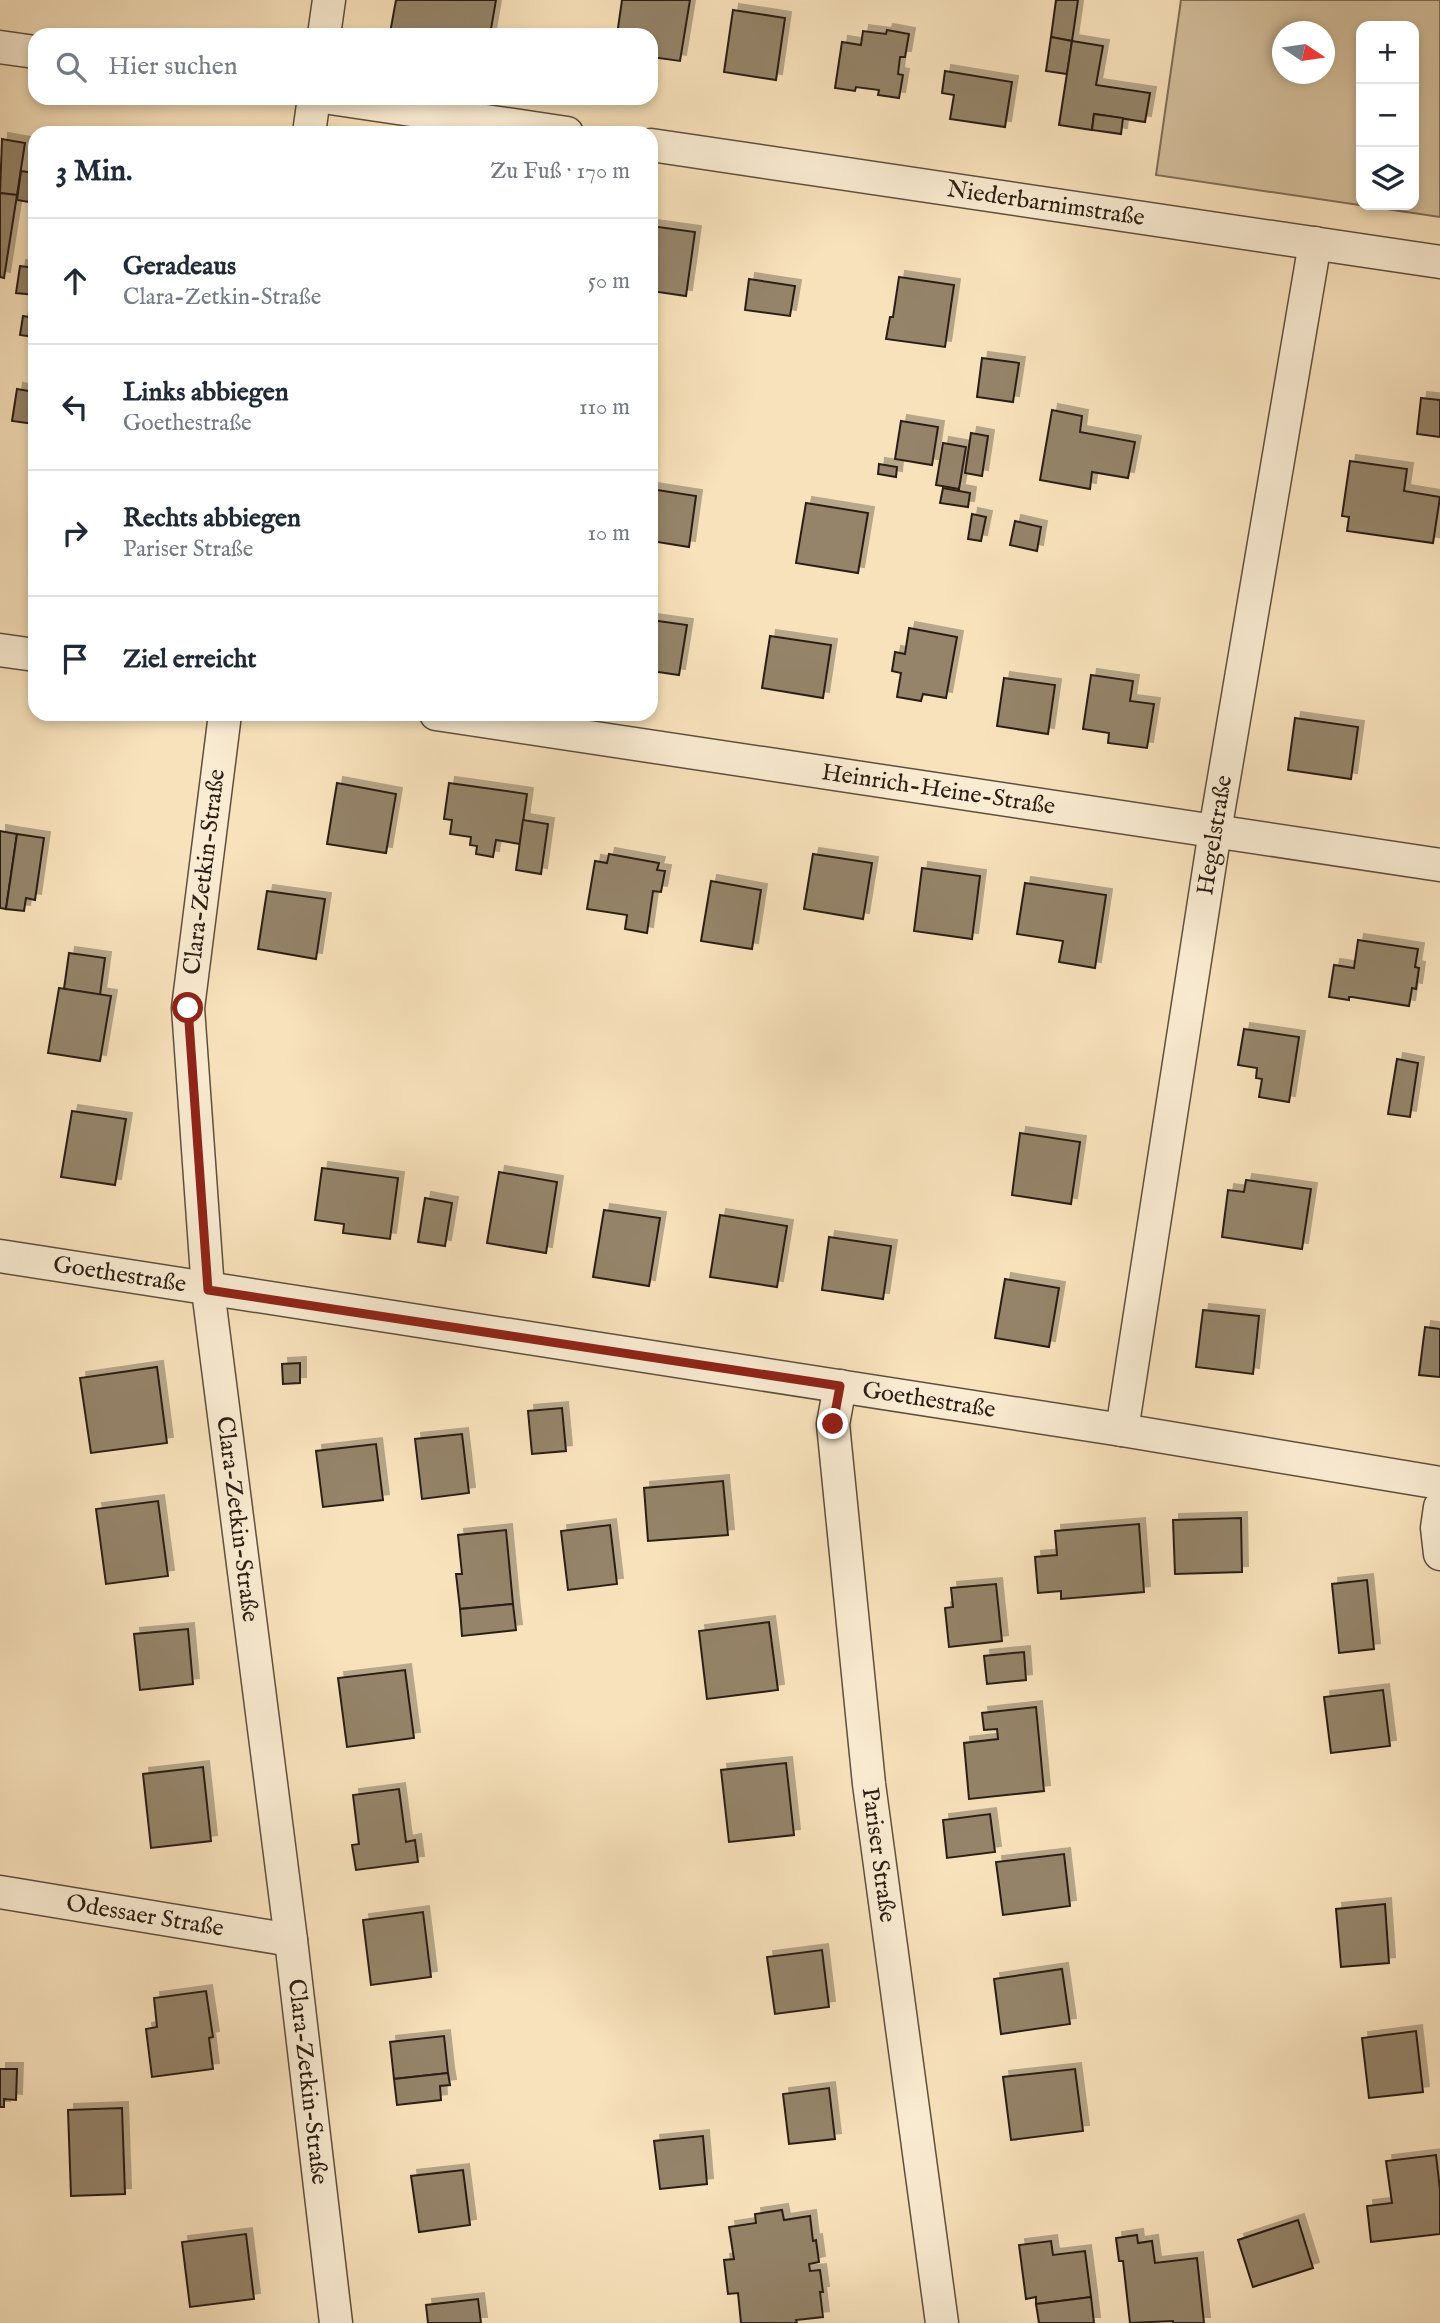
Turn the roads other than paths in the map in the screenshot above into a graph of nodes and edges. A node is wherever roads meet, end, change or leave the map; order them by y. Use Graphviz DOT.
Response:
graph roads {
  1 [pos="329,0"];
  2 [pos="325,28"];
  3 [pos="0,47"];
  4 [pos="28,51"];
  5 [pos="313,105"];
  6 [pos="378,105"];
  7 [pos="310,126"];
  8 [pos="520,126"];
  9 [pos="658,146"];
  10 [pos="1315,243"];
  11 [pos="1440,262"];
  12 [pos="0,650"];
  13 [pos="28,654"];
  14 [pos="224,721"];
  15 [pos="483,721"];
  16 [pos="1215,831"];
  17 [pos="1440,865"];
  18 [pos="0,1256"];
  19 [pos="208,1290"];
  20 [pos="840,1386"];
  21 [pos="1122,1430"];
  22 [pos="1440,1483"];
  23 [pos="1440,1507"];
  24 [pos="1440,1554"];
  25 [pos="0,1892"];
  26 [pos="291,1940"];
  27 [pos="335,2323"];
  28 [pos="942,2323"];
  1 -- 2 [label="street"];
  3 -- 4 [label="street"];
  5 -- 7 [label="street"];
  6 -- 8 [label="street"];
  9 -- 10 [label="street, Niederbarnimstraße"];
  10 -- 11 [label="street, Niederbarnimstraße"];
  10 -- 16 [label="street, Hegelstraße"];
  12 -- 13 [label="street"];
  14 -- 19 [label="street, Clara-Zetkin-Straße"];
  15 -- 16 [label="street, Heinrich-Heine-Straße"];
  16 -- 17 [label="street, Heinrich-Heine-Straße"];
  16 -- 21 [label="street, Hegelstraße"];
  18 -- 19 [label="street, Goethestraße"];
  19 -- 20 [label="street, Goethestraße"];
  19 -- 26 [label="street, Clara-Zetkin-Straße"];
  20 -- 21 [label="street, Goethestraße"];
  20 -- 28 [label="street, Pariser Straße"];
  21 -- 22 [label="street, Goethestraße"];
  23 -- 24 [label="street"];
  25 -- 26 [label="street, Odessaer Straße"];
  26 -- 27 [label="street, Clara-Zetkin-Straße"];
}
